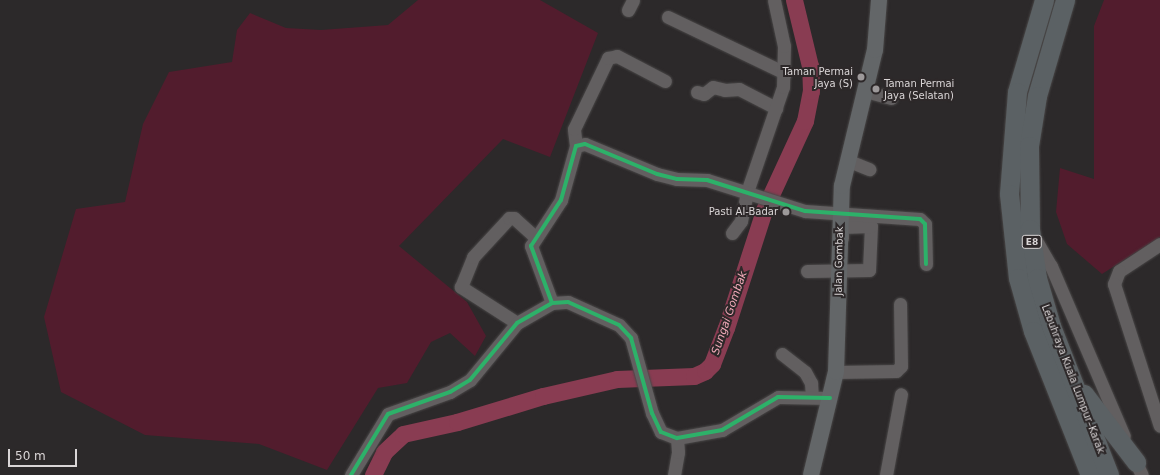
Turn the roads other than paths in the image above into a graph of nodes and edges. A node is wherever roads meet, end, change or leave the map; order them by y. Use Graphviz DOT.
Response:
graph roads {
  1 [pos="774,0"];
  2 [pos="879,0"];
  3 [pos="1044,0"];
  4 [pos="1065,0"];
  5 [pos="668,17"];
  6 [pos="785,73"];
  7 [pos="665,81"];
  8 [pos="865,91"];
  9 [pos="697,92"];
  10 [pos="891,98"];
  11 [pos="776,108"];
  12 [pos="576,146"];
  13 [pos="849,161"];
  14 [pos="869,169"];
  15 [pos="747,192"];
  16 [pos="840,215"];
  17 [pos="1030,229"];
  18 [pos="732,233"];
  19 [pos="535,237"];
  20 [pos="1160,244"];
  21 [pos="926,264"];
  22 [pos="840,270"];
  23 [pos="807,271"];
  24 [pos="552,303"];
  25 [pos="900,304"];
  26 [pos="517,323"];
  27 [pos="782,354"];
  28 [pos="836,372"];
  29 [pos="1070,375"];
  30 [pos="900,394"];
  31 [pos="812,396"];
  32 [pos="830,398"];
  33 [pos="1160,426"];
  34 [pos="677,438"];
  35 [pos="1139,468"];
  36 [pos="351,475"];
  37 [pos="674,475"];
  38 [pos="811,475"];
  39 [pos="886,475"];
  40 [pos="1090,475"];
  41 [pos="1109,475"];
  1 -- 6 [label="street"];
  2 -- 8 [label="main road, Jalan Gombak"];
  3 -- 40 [label="highway, Lebuhraya Kuala Lumpur–Karak / E8"];
  4 -- 17 [label="highway, Lebuhraya Kuala Lumpur–Karak / E8"];
  5 -- 6 [label="street"];
  6 -- 11 [label="street"];
  7 -- 12 [label="street"];
  8 -- 10 [label="street"];
  8 -- 13 [label="main road, Jalan Gombak"];
  9 -- 11 [label="street"];
  11 -- 15 [label="street"];
  12 -- 15 [label="street"];
  12 -- 19 [label="street"];
  13 -- 14 [label="street"];
  13 -- 16 [label="main road, Jalan Gombak"];
  15 -- 16 [label="street"];
  15 -- 18 [label="street"];
  16 -- 21 [label="street"];
  16 -- 22 [label="main road, Jalan Gombak"];
  17 -- 29 [label="highway, Lebuhraya Kuala Lumpur–Karak / E8"];
  17 -- 35 [label="street"];
  19 -- 24 [label="street"];
  19 -- 26 [label="street"];
  20 -- 33 [label="street"];
  22 -- 23 [label="street"];
  22 -- 28 [label="main road, Jalan Gombak"];
  24 -- 26 [label="street"];
  24 -- 34 [label="street"];
  25 -- 28 [label="street"];
  26 -- 36 [label="street"];
  27 -- 31 [label="street"];
  28 -- 32 [label="main road, Jalan Gombak"];
  29 -- 35 [label="highway"];
  29 -- 41 [label="highway, Lebuhraya Kuala Lumpur–Karak / E8"];
  30 -- 39 [label="street"];
  31 -- 32 [label="street"];
  31 -- 34 [label="street"];
  32 -- 38 [label="main road, Jalan Gombak"];
  34 -- 37 [label="street"];
}
